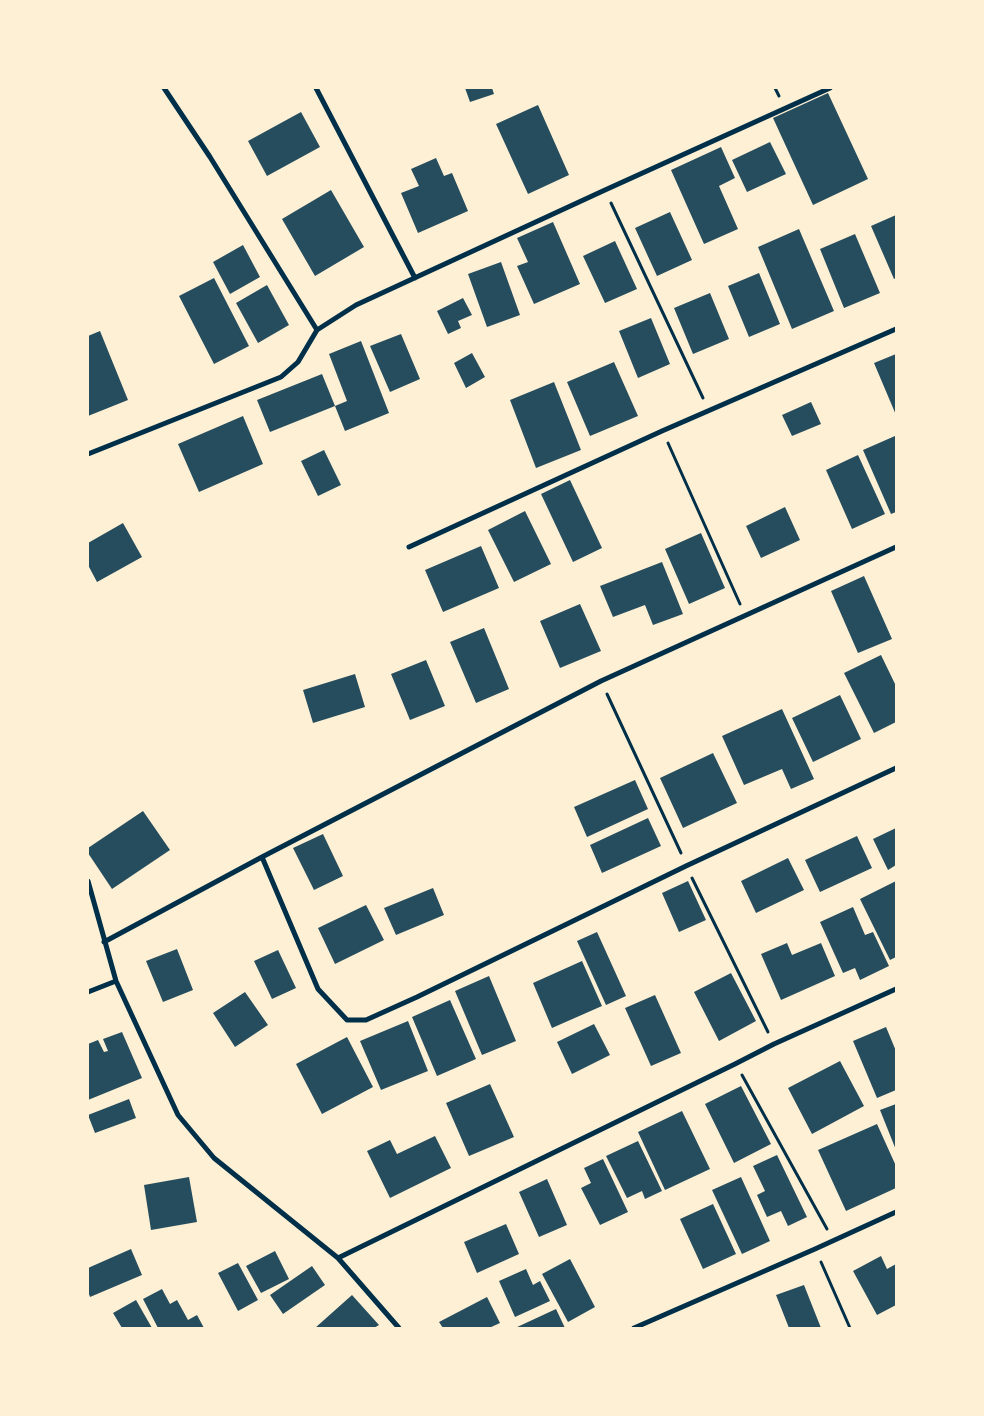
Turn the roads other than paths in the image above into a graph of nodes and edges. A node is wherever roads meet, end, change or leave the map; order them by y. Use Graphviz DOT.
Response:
graph roads {
  1 [pos="164,88"];
  2 [pos="316,88"];
  3 [pos="830,88"];
  4 [pos="415,278"];
  5 [pos="896,329"];
  6 [pos="317,330"];
  7 [pos="88,454"];
  8 [pos="896,547"];
  9 [pos="409,548"];
  10 [pos="896,768"];
  11 [pos="262,857"];
  12 [pos="88,881"];
  13 [pos="104,942"];
  14 [pos="116,981"];
  15 [pos="896,989"];
  16 [pos="88,992"];
  17 [pos="896,1212"];
  18 [pos="338,1258"];
  19 [pos="399,1328"];
  20 [pos="634,1328"];
  1 -- 6 [label="street"];
  2 -- 4 [label="street"];
  3 -- 4 [label="street"];
  4 -- 6 [label="street"];
  5 -- 9 [label="street"];
  6 -- 7 [label="street"];
  8 -- 11 [label="street"];
  10 -- 11 [label="street"];
  11 -- 13 [label="street"];
  12 -- 13 [label="street"];
  13 -- 14 [label="street"];
  14 -- 16 [label="street"];
  14 -- 18 [label="street"];
  15 -- 18 [label="street"];
  17 -- 20 [label="street"];
  18 -- 19 [label="street"];
}
